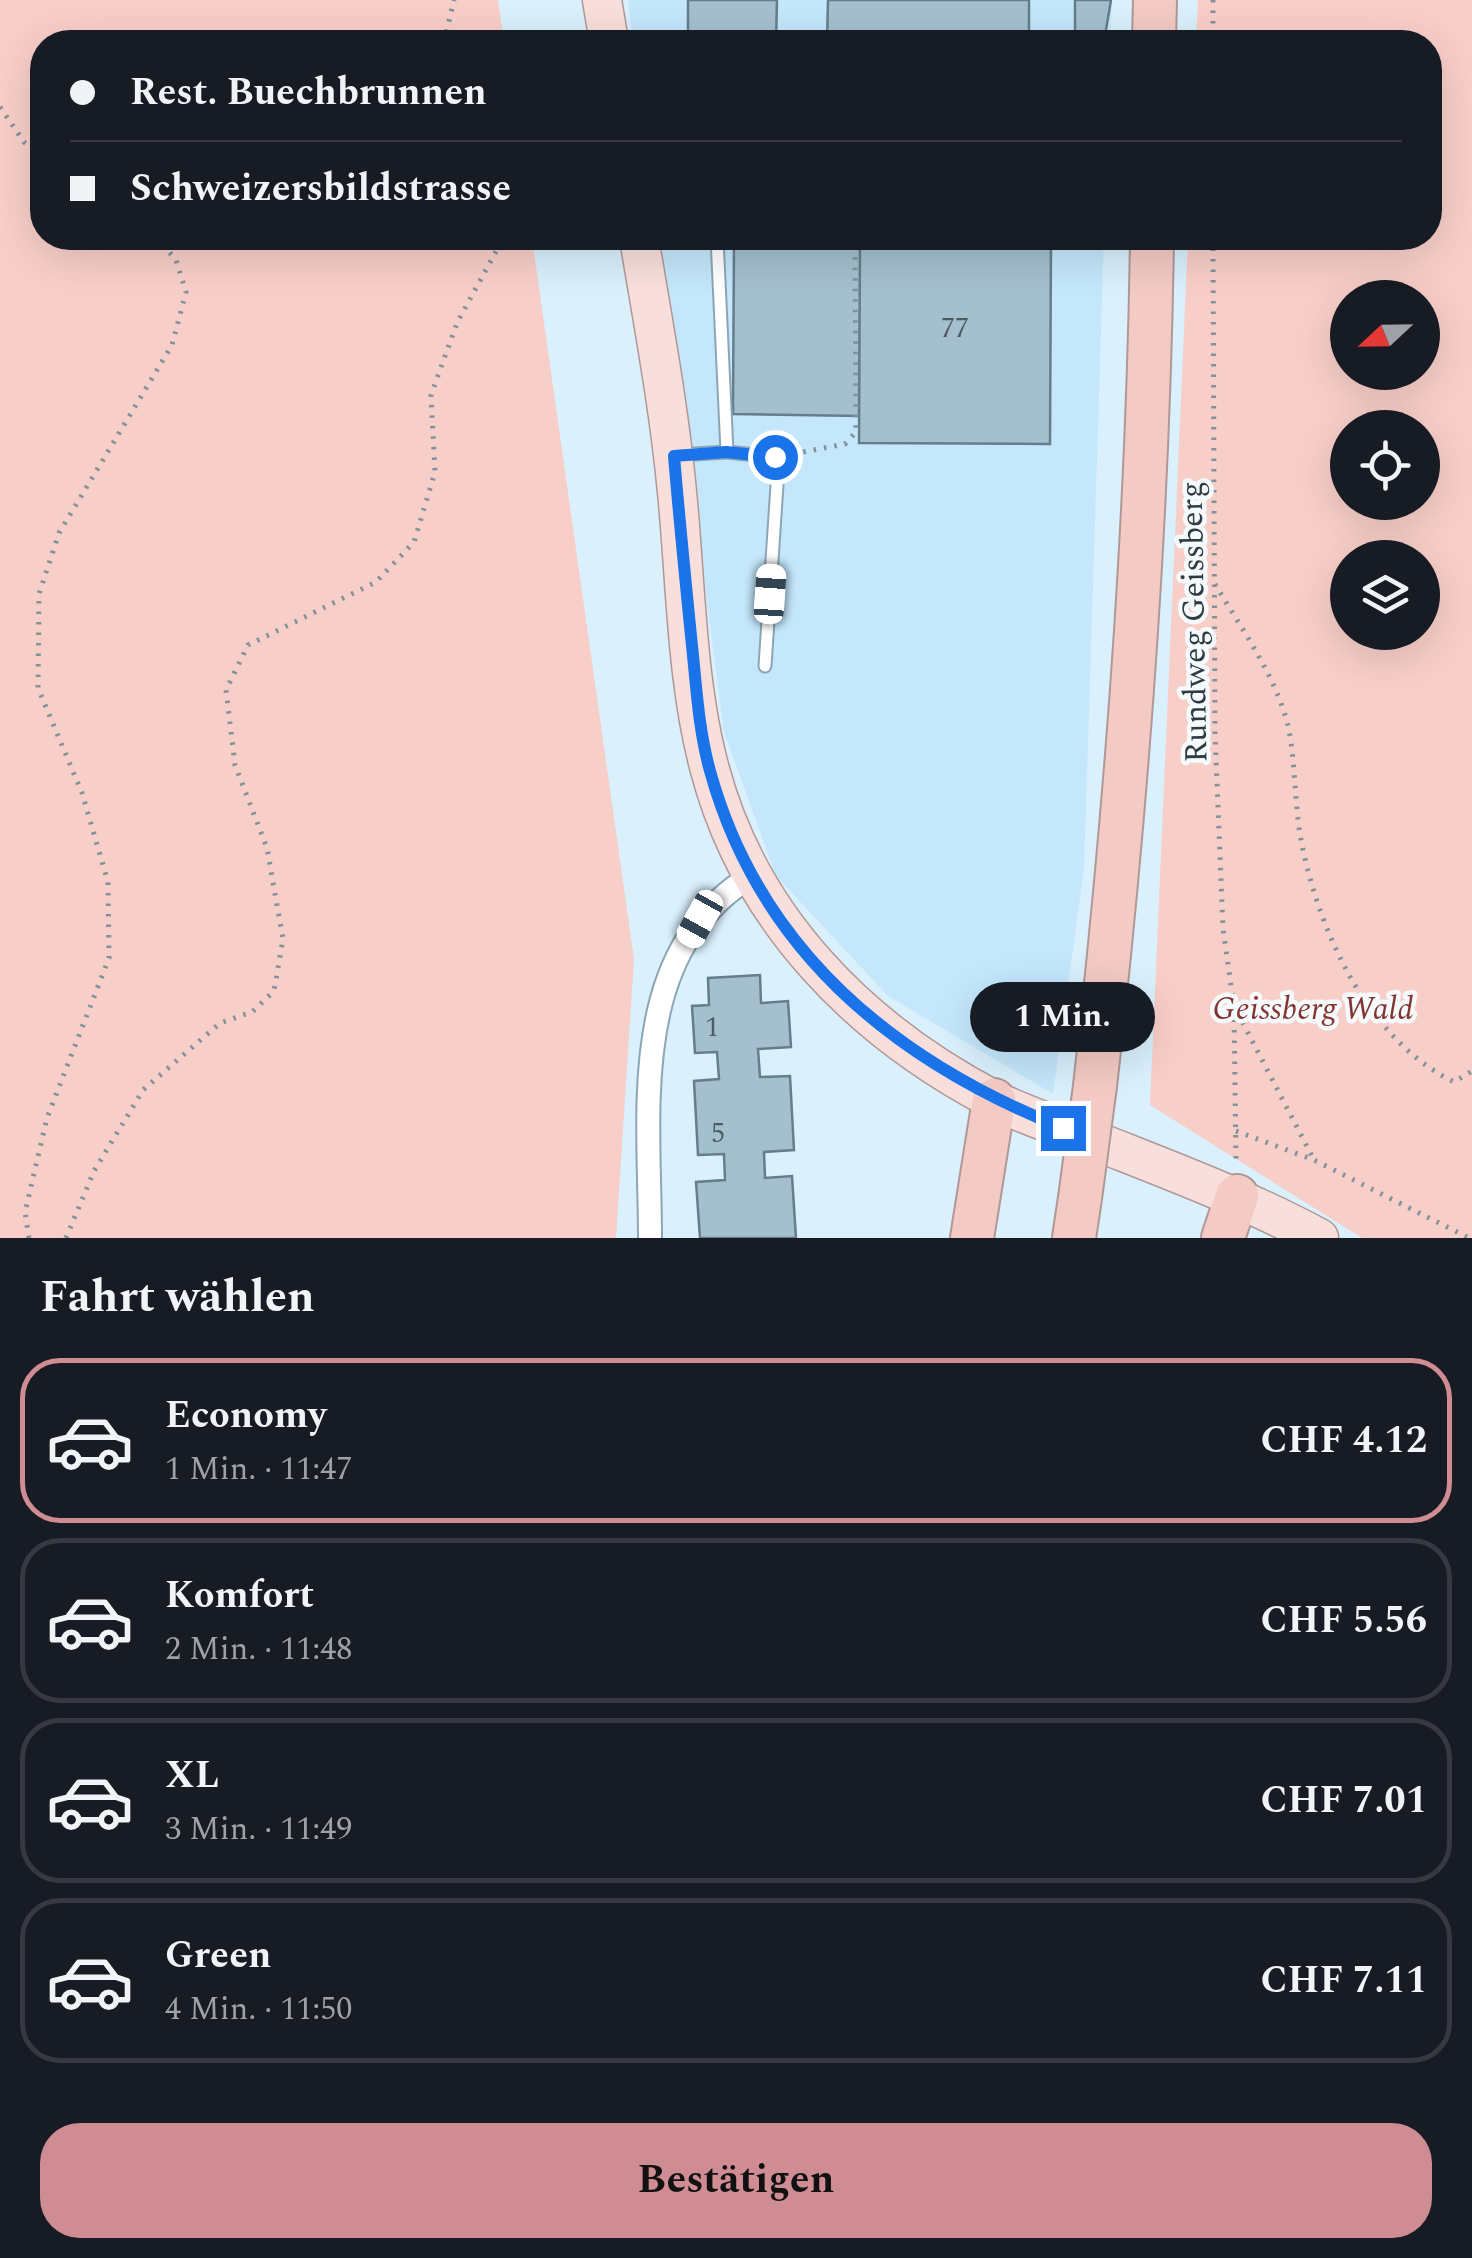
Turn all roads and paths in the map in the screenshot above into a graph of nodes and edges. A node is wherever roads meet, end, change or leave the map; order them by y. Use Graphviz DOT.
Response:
graph roads {
  1 [pos="454,0"];
  2 [pos="602,0"];
  3 [pos="1155,0"];
  4 [pos="1213,0"];
  5 [pos="447,30"];
  6 [pos="607,30"];
  7 [pos="1154,30"];
  8 [pos="1213,30"];
  9 [pos="0,107"];
  10 [pos="30,147"];
  11 [pos="167,250"];
  12 [pos="497,250"];
  13 [pos="641,250"];
  14 [pos="718,250"];
  15 [pos="854,250"];
  16 [pos="1152,250"];
  17 [pos="1213,250"];
  18 [pos="726,452"];
  19 [pos="674,456"];
  20 [pos="775,457"];
  21 [pos="1215,583"];
  22 [pos="765,666"];
  23 [pos="753,875"];
  24 [pos="1234,1006"];
  25 [pos="1472,1072"];
  26 [pos="994,1100"];
  27 [pos="1236,1131"];
  28 [pos="1314,1160"];
  29 [pos="1237,1196"];
  30 [pos="1077,1218"];
  31 [pos="29,1238"];
  32 [pos="66,1238"];
  33 [pos="650,1238"];
  34 [pos="972,1238"];
  35 [pos="1222,1238"];
  36 [pos="1320,1238"];
  37 [pos="1470,1238"];
  1 -- 5 [label="path"];
  2 -- 6 [label="main road"];
  3 -- 7 [label="highway"];
  4 -- 8 [label="path"];
  9 -- 10 [label="path"];
  11 -- 31 [label="path"];
  12 -- 32 [label="path"];
  13 -- 19 [label="main road"];
  14 -- 18 [label="lane"];
  15 -- 20 [label="path"];
  16 -- 30 [label="highway, bridge"];
  17 -- 21 [label="path, Rundweg Geissberg"];
  18 -- 19 [label="lane"];
  18 -- 20 [label="lane"];
  19 -- 23 [label="main road"];
  20 -- 22 [label="lane"];
  21 -- 24 [label="path, Rundweg Geissberg"];
  21 -- 25 [label="path"];
  23 -- 26 [label="main road"];
  23 -- 33 [label="street"];
  24 -- 27 [label="path, Rundweg Geissberg"];
  24 -- 28 [label="path, Rundweg Geissberg"];
  26 -- 29 [label="main road"];
  26 -- 34 [label="highway"];
  27 -- 28 [label="path"];
  27 -- 29 [label="path, Rundweg Geissberg"];
  28 -- 37 [label="path"];
  29 -- 35 [label="highway"];
  29 -- 36 [label="main road"];
}
